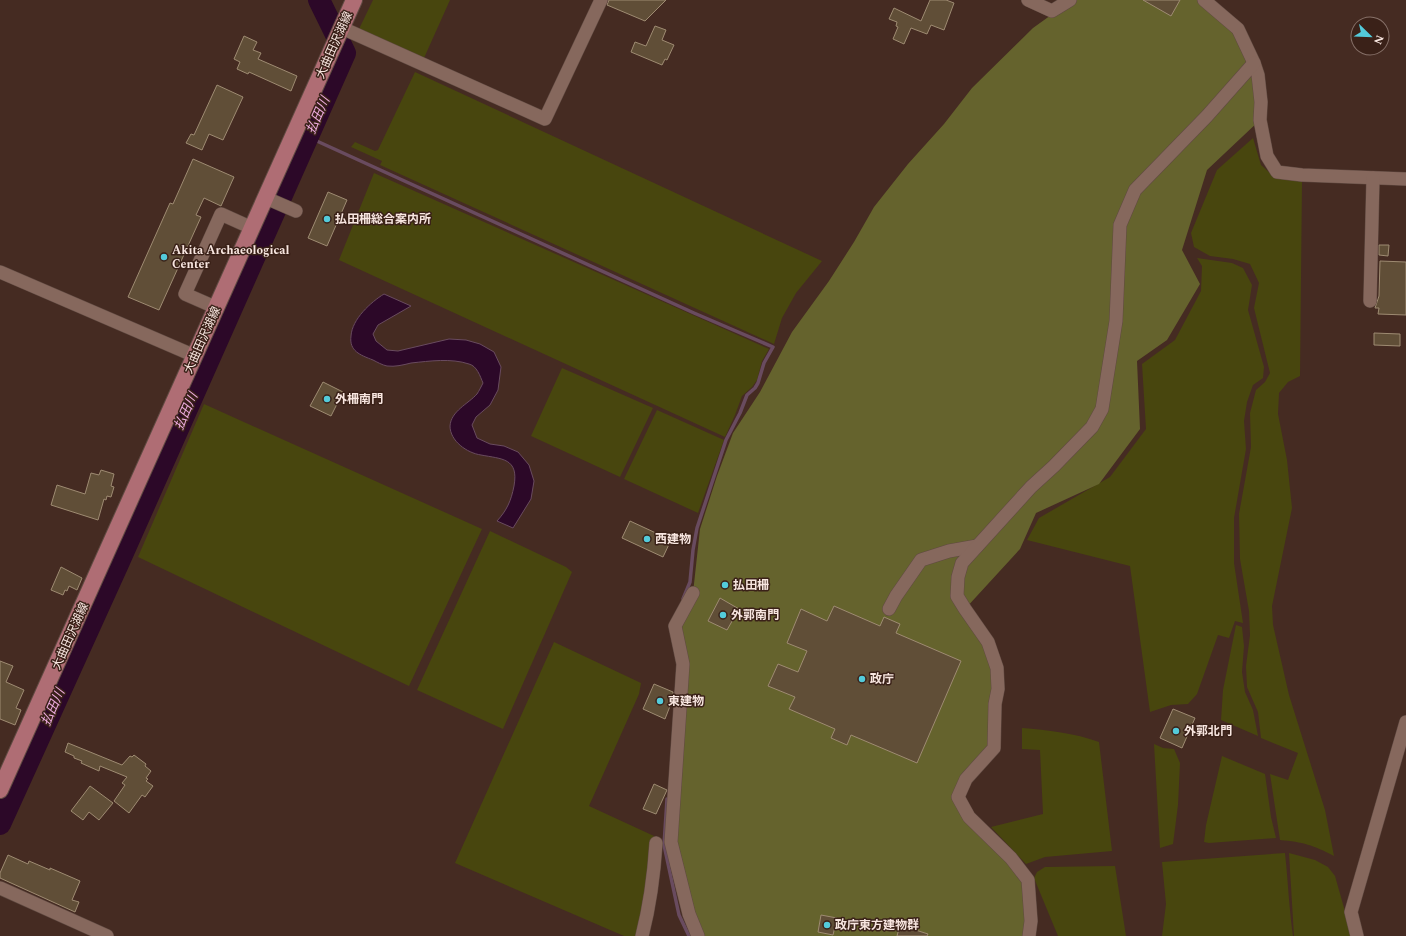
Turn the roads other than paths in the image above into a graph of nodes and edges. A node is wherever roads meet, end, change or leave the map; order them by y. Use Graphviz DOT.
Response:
graph roads {
  1 [pos="354,0"];
  2 [pos="601,0"];
  3 [pos="1028,0"];
  4 [pos="1070,0"];
  5 [pos="1204,0"];
  6 [pos="339,33"];
  7 [pos="1254,64"];
  8 [pos="1373,178"];
  9 [pos="1406,179"];
  10 [pos="266,198"];
  11 [pos="296,210"];
  12 [pos="252,228"];
  13 [pos="0,272"];
  14 [pos="1370,301"];
  15 [pos="217,308"];
  16 [pos="195,356"];
  17 [pos="977,546"];
  18 [pos="693,593"];
  19 [pos="889,609"];
  20 [pos="1406,722"];
  21 [pos="2,783"];
  22 [pos="656,843"];
  23 [pos="0,888"];
  24 [pos="107,936"];
  25 [pos="642,936"];
  26 [pos="698,936"];
  27 [pos="1029,936"];
  28 [pos="1357,936"];
  1 -- 6 [label="main road, 大曲田沢湖線"];
  2 -- 6 [label="street"];
  3 -- 4 [label="street"];
  5 -- 7 [label="street"];
  6 -- 10 [label="main road, 大曲田沢湖線"];
  7 -- 8 [label="street"];
  7 -- 17 [label="street"];
  8 -- 9 [label="street"];
  8 -- 14 [label="street"];
  10 -- 11 [label="street"];
  10 -- 12 [label="main road, 大曲田沢湖線"];
  12 -- 15 [label="main road, 大曲田沢湖線"];
  12 -- 15 [label="street"];
  13 -- 16 [label="street"];
  15 -- 16 [label="main road, 大曲田沢湖線"];
  16 -- 21 [label="main road, 大曲田沢湖線"];
  17 -- 19 [label="street"];
  17 -- 27 [label="street"];
  18 -- 26 [label="street"];
  20 -- 28 [label="street"];
  22 -- 25 [label="street"];
  23 -- 24 [label="street"];
}
